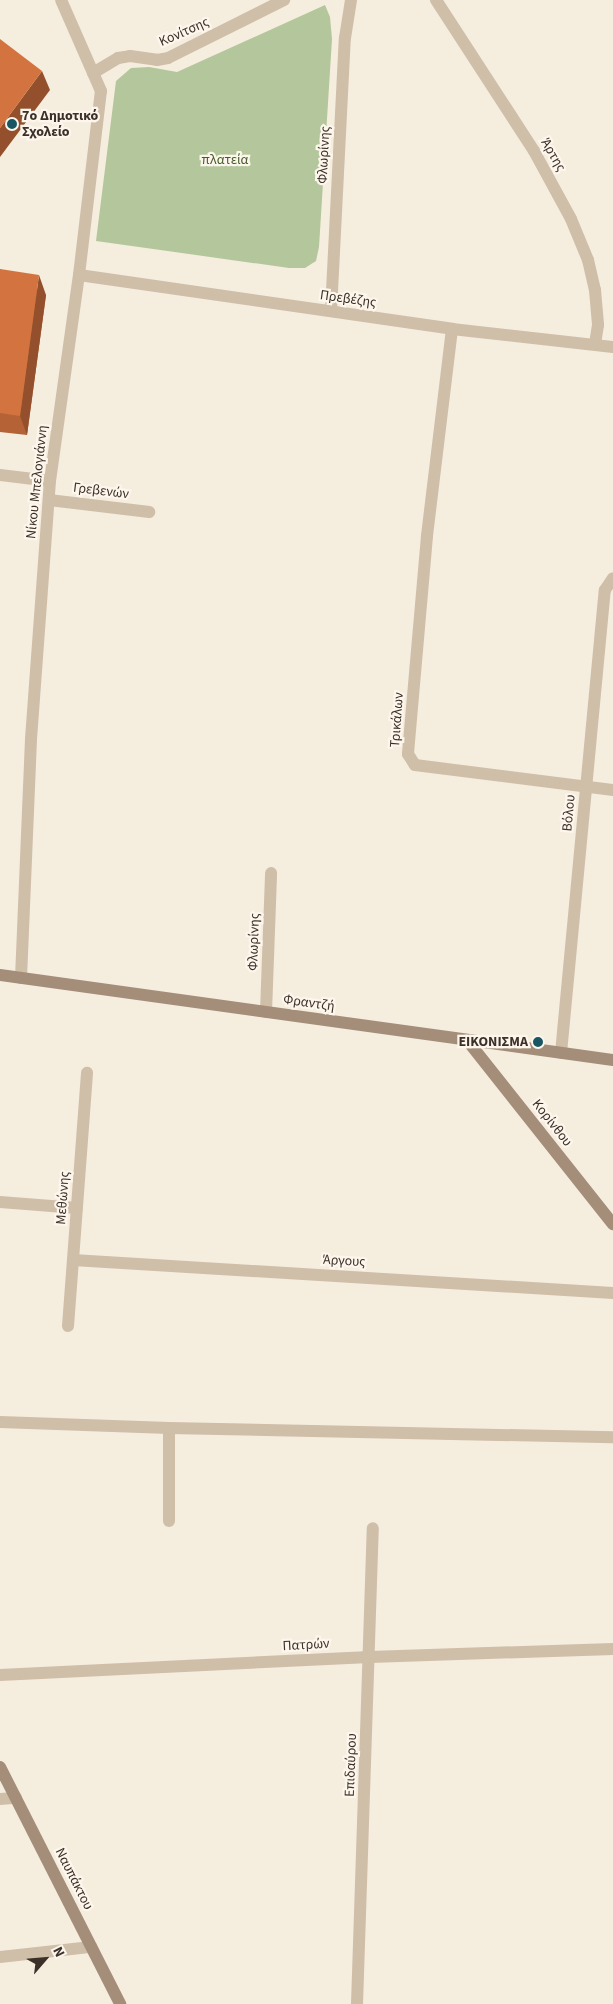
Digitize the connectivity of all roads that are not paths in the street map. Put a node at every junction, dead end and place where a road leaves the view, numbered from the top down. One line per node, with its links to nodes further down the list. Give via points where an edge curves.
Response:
1 (61, 0): 5 (street, Νίκου Μπελογιάννη)
2 (284, 0): 5 (street, Κονίτσης, via 168,58 118,58)
3 (351, 0): 7 (street, Φλωρίνης, via 344,38)
4 (436, 0): 9 (street, Άρτης, via 534,151 571,219 588,260 595,290 598,310)
5 (93, 73): 6 (street, Νίκου Μπελογιάννη, via 101,91)
6 (79, 275): 7 (street, Πρεβέζης); 12 (street, Νίκου Μπελογιάννη)
7 (331, 311): 8 (street, Πρεβέζης)
8 (452, 329): 9 (street, Πρεβέζης); 16 (street, Τρικάλων, via 427,536 408,754 415,765)
9 (596, 344): 10 (street, Πρεβέζης)
10 (613, 347)
11 (0, 475): 12 (street)
12 (50, 481): 13 (street, Νίκου Μπελογιάννη)
13 (49, 500): 14 (street, Γρεβενών); 20 (street, Νίκου Μπελογιάννη, via 31,738)
14 (149, 512)
15 (613, 578): 16 (street, Βόλου, via 605,590)
16 (586, 787): 17 (street, Τρικάλων); 23 (street, Βόλου)
17 (613, 790)
18 (272, 873): 21 (street, Φλωρίνης)
19 (0, 975): 20 (main road, Φραντζή)
20 (21, 978): 21 (main road, Φραντζή)
21 (266, 1012): 22 (main road, Φραντζή)
22 (468, 1040): 23 (main road, Φραντζή); 28 (main road, Κορίνθου)
23 (561, 1053): 24 (main road, Φραντζή)
24 (613, 1060)
25 (87, 1072): 27 (street, Μεθώνης)
26 (0, 1202): 27 (street)
27 (77, 1208): 29 (street, Μεθώνης)
28 (613, 1224)
29 (73, 1260): 30 (street, Άργους); 31 (street, Μεθώνης)
30 (613, 1293)
31 (68, 1326)
32 (0, 1422): 33 (street)
33 (169, 1428): 34 (street); 35 (street)
34 (613, 1437)
35 (169, 1521)
36 (373, 1528): 38 (street, Επιδαύρου)
37 (613, 1649): 38 (street, Πατρών)
38 (370, 1657): 39 (street, Πατρών); 46 (street, Επιδαύρου)
39 (0, 1675)
40 (0, 1767): 41 (main road, Ναυπάκτου)
41 (16, 1798): 42 (street); 43 (main road, Ναυπάκτου)
42 (0, 1799)
43 (91, 1947): 44 (street); 45 (main road, Ναυπάκτου)
44 (0, 1956)
45 (120, 2004)
46 (357, 2004)

